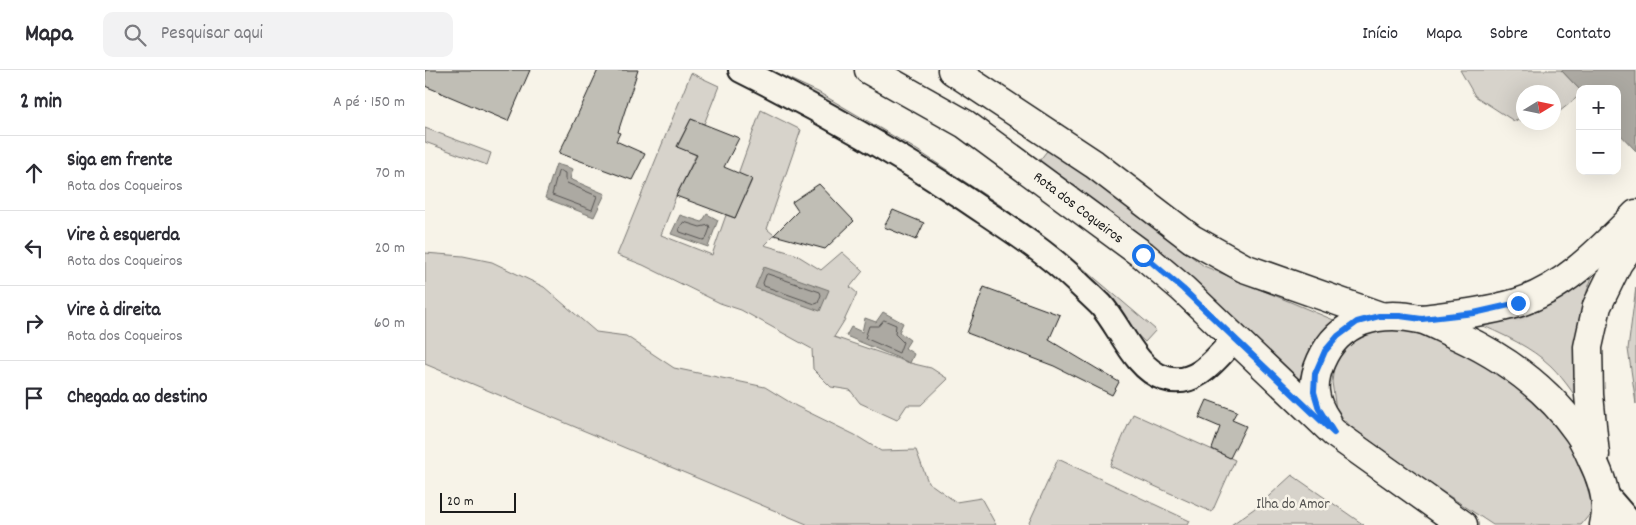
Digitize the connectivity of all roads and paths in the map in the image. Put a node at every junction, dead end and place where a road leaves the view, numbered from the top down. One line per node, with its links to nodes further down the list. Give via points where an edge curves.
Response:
1 (741, 70): 7 (street, via 810,104 902,158 1008,227 1067,273 1101,306 1145,367 1164,378 1180,380 1197,376)
2 (869, 70): 7 (main road, Rota dos Coqueiros, via 965,124 1143,255)
3 (952, 70): 5 (main road, Rota dos Coqueiros, via 1094,164 1193,239 1244,268)
4 (1632, 231): 6 (main road, Rota dos Coqueiros, via 1555,286 1525,299 1474,313); 9 (main road, Rota dos Coqueiros, via 1597,306 1588,347 1589,396)
5 (1379, 316): 6 (main road, Rota dos Coqueiros); 8 (main road, Rota dos Coqueiros, via 1357,322 1338,336 1325,351 1315,374 1314,392 1319,409)
6 (1422, 319): 9 (main road, Rota dos Coqueiros, via 1483,348 1532,382 1579,433)
7 (1235, 338): 8 (main road, Rota dos Coqueiros)
8 (1334, 433): 11 (main road, Rota dos Coqueiros)
9 (1597, 468): 10 (main road, Rota dos Coqueiros)
10 (1605, 494): 12 (main road, Rota dos Coqueiros); 13 (street)
11 (1463, 525)
12 (1604, 525)
13 (1632, 525)

